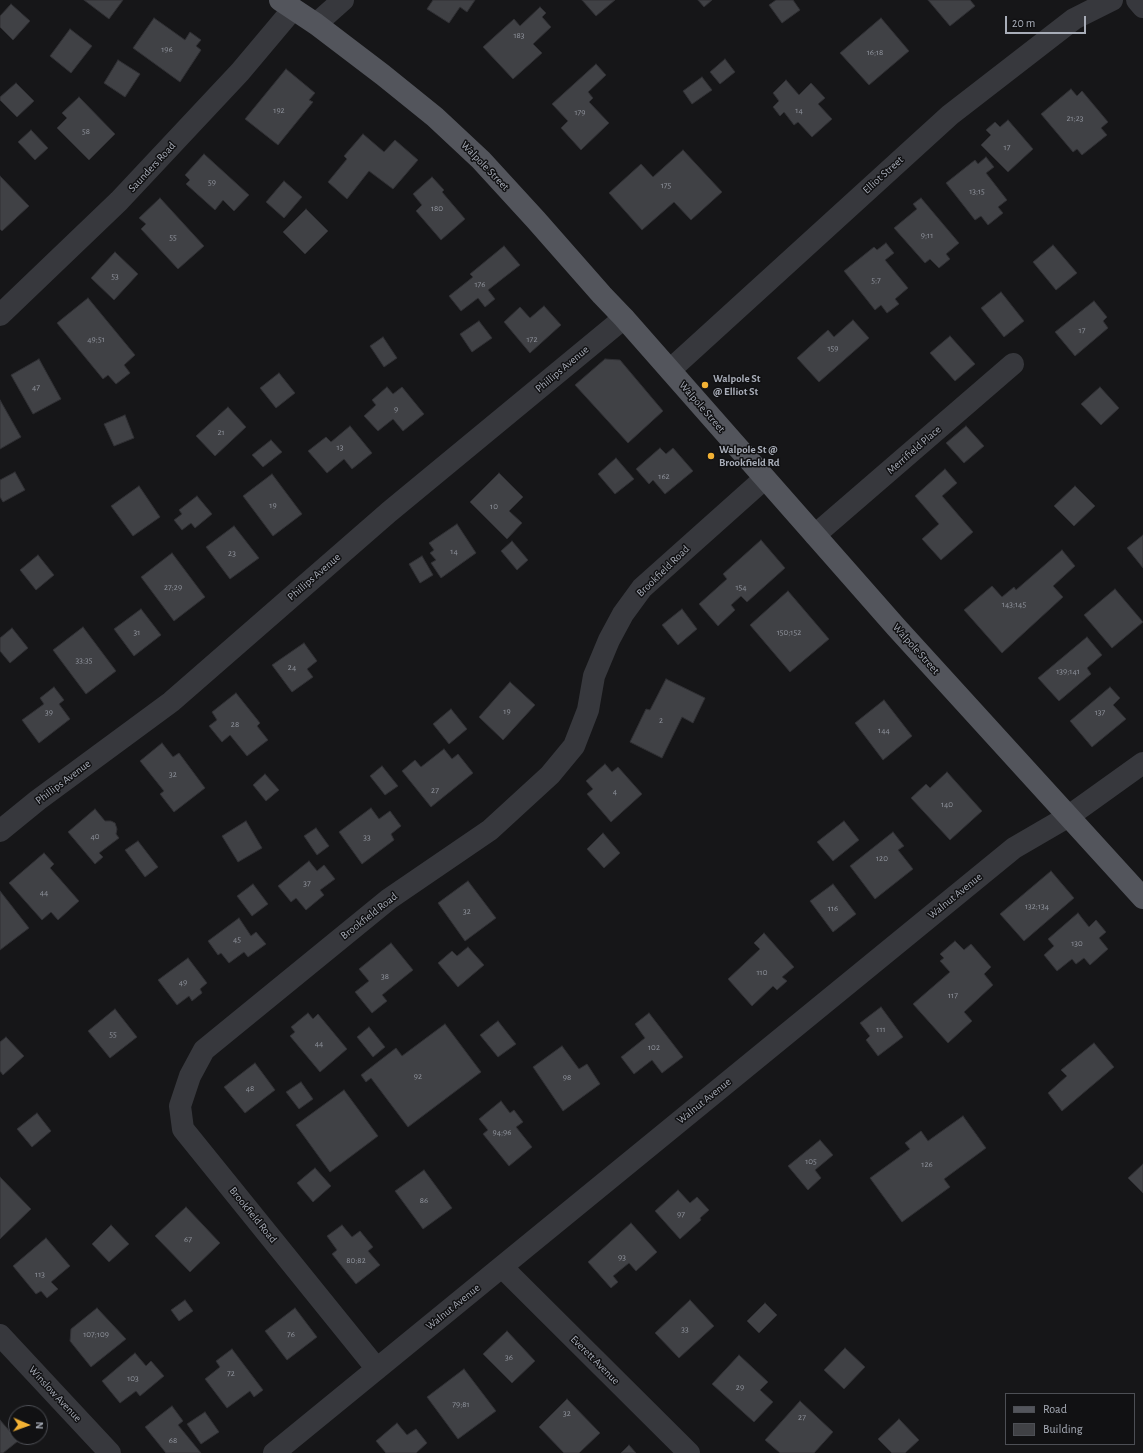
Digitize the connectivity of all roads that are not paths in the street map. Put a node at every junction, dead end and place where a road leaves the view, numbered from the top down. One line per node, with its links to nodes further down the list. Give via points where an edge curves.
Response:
1 (344, 0): 6 (street)
2 (1112, 0): 10 (street, Elliot Street, via 1074,19 950,115)
3 (1137, 0): 5 (street)
4 (287, 4): 6 (main road, Walpole Street); 7 (street, Saunders Road, via 240,72 119,201)
5 (1143, 7)
6 (316, 24): 8 (main road, Walpole Street, via 435,117 481,160)
7 (0, 315)
8 (624, 318): 10 (main road, Walpole Street); 15 (street, Phillips Avenue, via 389,512 171,702)
9 (1013, 364): 12 (street, Merrifield Place)
10 (670, 370): 11 (main road, Walpole Street)
11 (764, 479): 12 (main road, Walpole Street); 19 (street, Brookfield Road, via 642,588 609,640 594,676 588,710 574,746 550,775 490,830 389,899 204,1050 190,1076 180,1106 183,1129)
12 (814, 535): 14 (main road, Walpole Street)
13 (1143, 763): 14 (street, Walnut Avenue)
14 (1069, 816): 16 (main road, Walpole Street); 17 (street, Walnut Avenue, via 1014,848)
15 (0, 831)
16 (1143, 898)
17 (502, 1267): 19 (street, Walnut Avenue); 22 (street, Everett Avenue)
18 (0, 1336): 20 (street, Winslow Avenue)
19 (377, 1369): 21 (street, Walnut Avenue)
20 (110, 1453)
21 (274, 1453)
22 (689, 1453)

